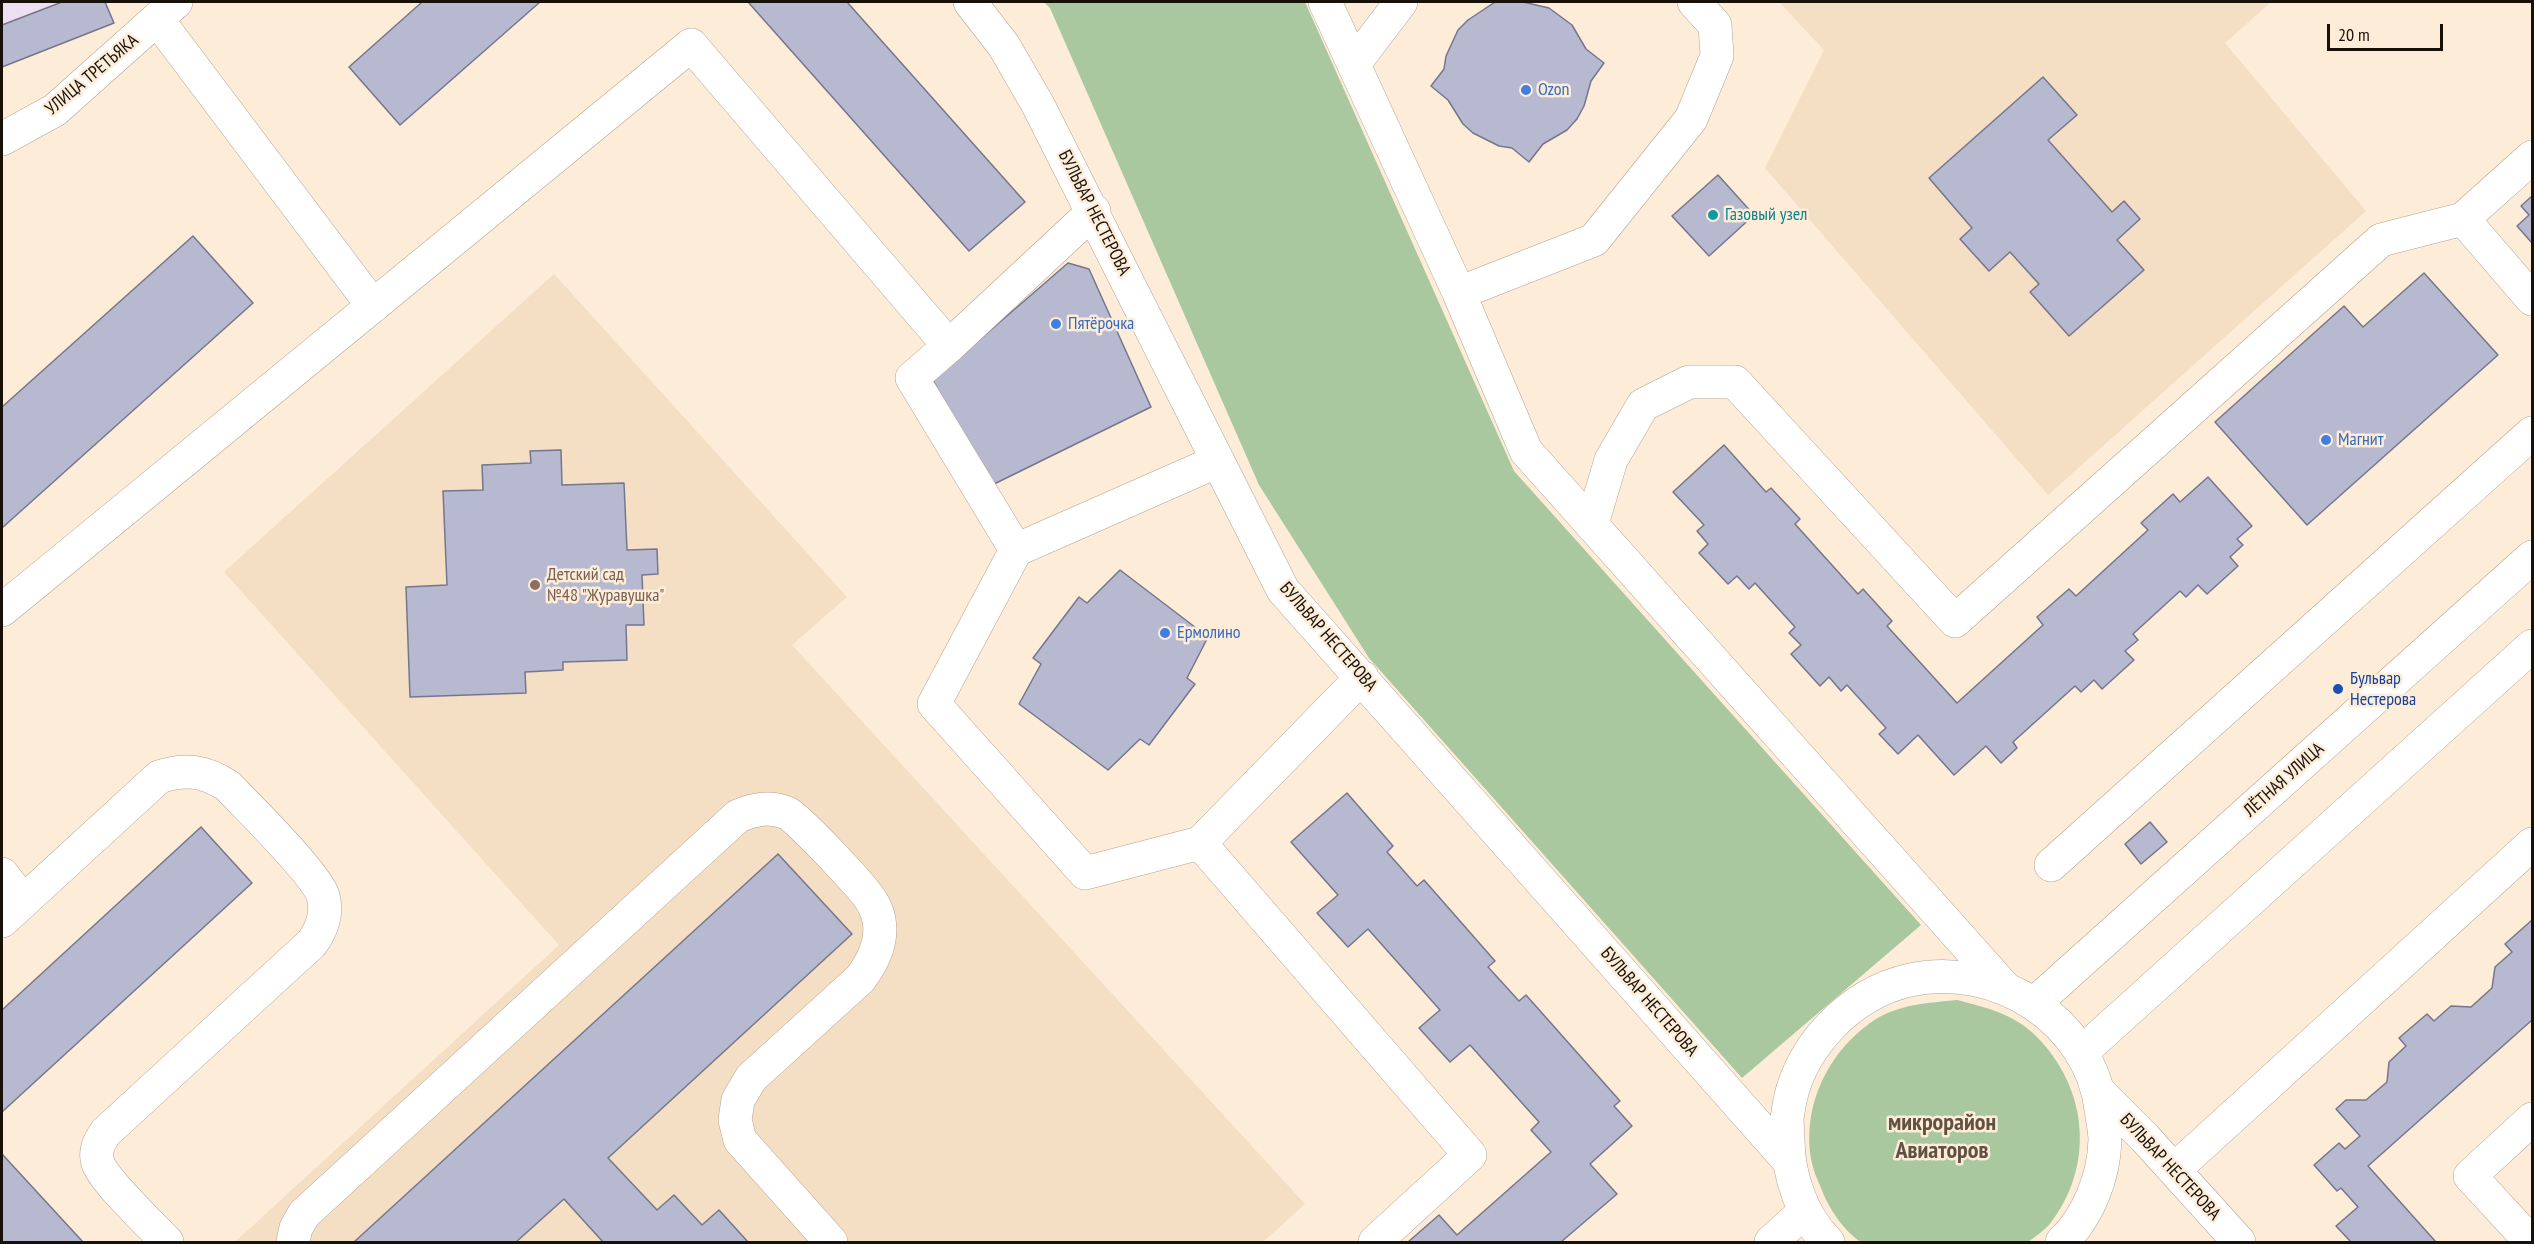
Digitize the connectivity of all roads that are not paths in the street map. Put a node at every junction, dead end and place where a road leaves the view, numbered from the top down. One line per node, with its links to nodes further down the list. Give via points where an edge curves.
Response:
1 (970, 2): 9 (street, БУЛЬВАР НЕСТЕРОВА, via 1010,56)
2 (1324, 2): 6 (street)
3 (1401, 2): 6 (street)
4 (1694, 2): 11 (street, via 1715,25 1717,56 1691,119 1594,240)
5 (166, 10): 7 (street, УЛИЦА ТРЕТЬЯКА, via 55,110); 13 (street)
6 (1354, 64): 11 (street)
7 (2, 139)
8 (2532, 157): 10 (street)
9 (1094, 211): 14 (street); 16 (street, БУЛЬВАР НЕСТЕРОВА)
10 (2463, 219): 12 (street); 17 (street, via 2381,240 1955,621 1735,382 1689,382 1643,405 1611,460)
11 (1459, 293): 17 (street, via 1526,451)
12 (2532, 299)
13 (373, 306): 14 (street, via 691,45); 20 (street)
14 (949, 346): 18 (street, via 912,378)
15 (2532, 433): 25 (street)
16 (1218, 461): 18 (street); 22 (street, БУЛЬВАР НЕСТЕРОВА, via 1283,590)
17 (1592, 524): 28 (street)
18 (1016, 550): 23 (street, via 934,704 1085,873)
19 (2532, 557): 29 (street, ЛЁТНАЯ УЛИЦА)
20 (2, 610)
21 (2532, 646): 30 (street)
22 (1362, 677): 23 (street); 33 (street, БУЛЬВАР НЕСТЕРОВА)
23 (1200, 843): 39 (street, via 1470,1155)
24 (2532, 844): 34 (street)
25 (2051, 865)
26 (2, 874): 27 (street)
27 (12, 911): 36 (street, via 159,777 176,771 213,776 228,786 323,894 322,930 312,944 99,1142 98,1164 107,1178)
28 (2004, 987): 29 (street); 33 (street, via 1957,977 1910,980 1865,998 1828,1027 1802,1066 1788,1112)
29 (2035, 1004): 30 (street, via 2061,1025)
30 (2082, 1052): 31 (street)
31 (2099, 1092): 34 (street, БУЛЬВАР НЕСТЕРОВА); 42 (street, via 2105,1140 2097,1188 2074,1231)
32 (2532, 1119): 44 (street, via 2470,1176)
33 (1788, 1160): 35 (street)
34 (2174, 1170): 43 (street, БУЛЬВАР НЕСТЕРОВА)
35 (1804, 1211): 40 (street); 41 (street)
36 (167, 1242)
37 (293, 1242): 38 (street, via 304,1214 738,816 764,808 798,819 872,901 879,920 879,937 870,967 751,1078 738,1100 735,1120 740,1140)
38 (831, 1242)
39 (1375, 1242)
40 (1771, 1242)
41 (1828, 1242)
42 (2062, 1242)
43 (2239, 1242)
44 (2531, 1242)

